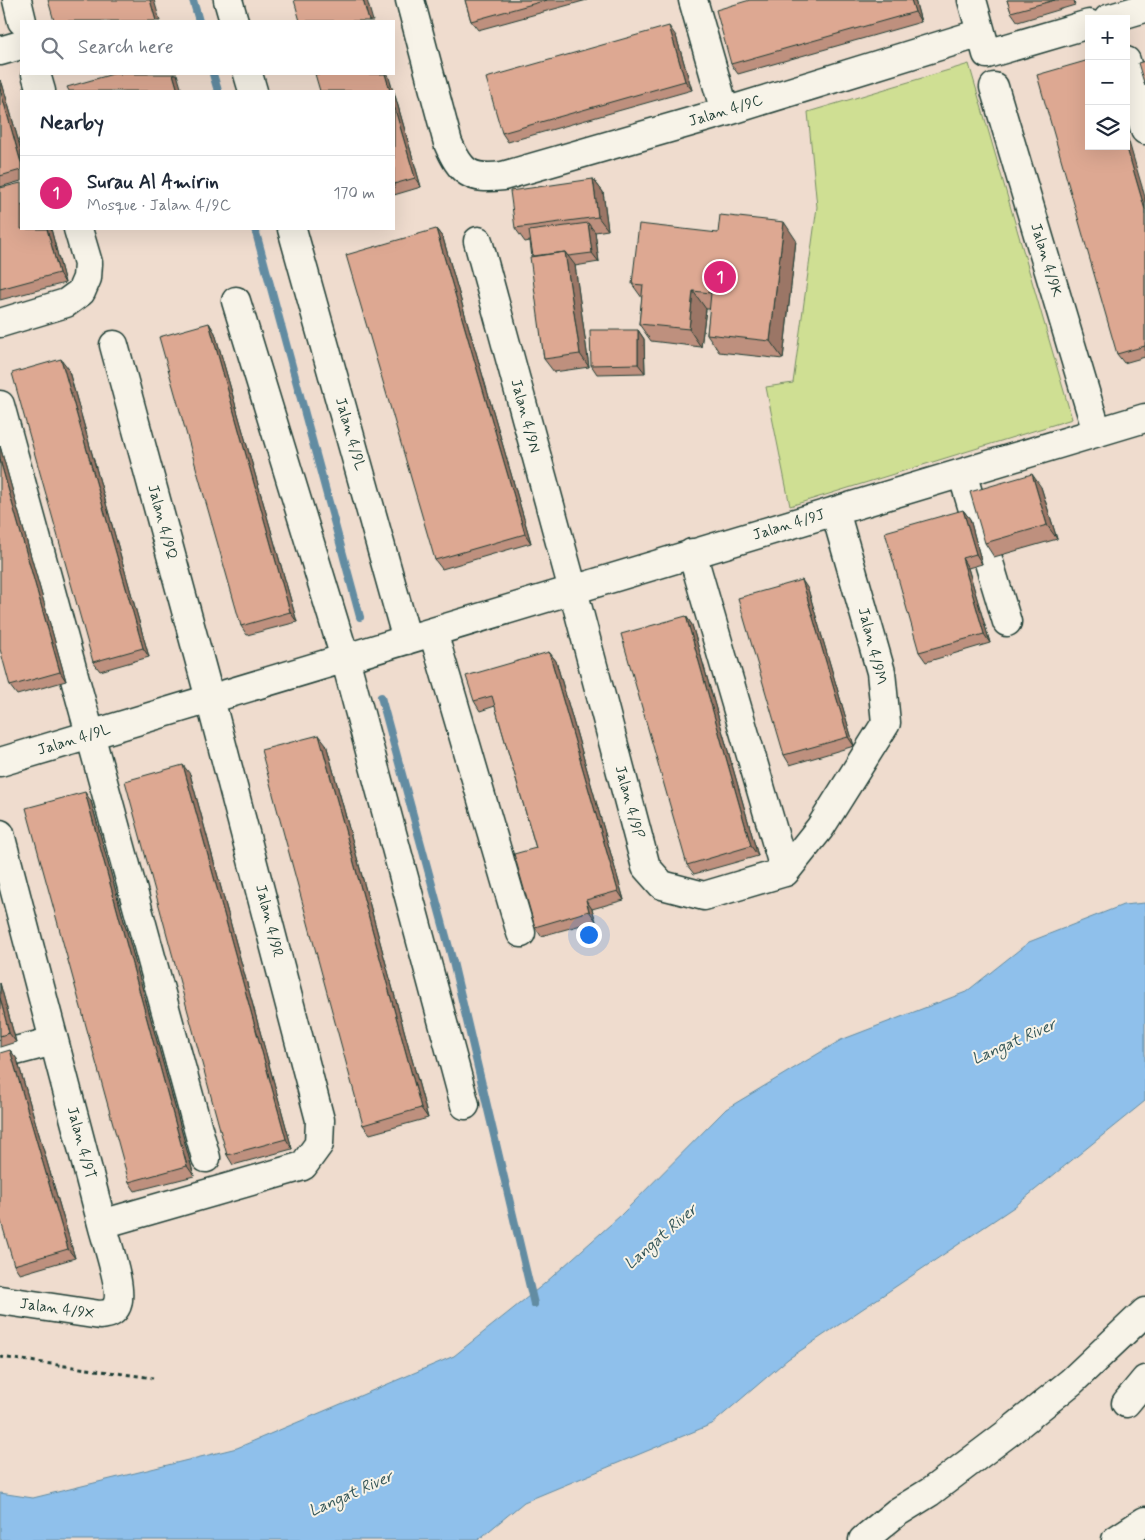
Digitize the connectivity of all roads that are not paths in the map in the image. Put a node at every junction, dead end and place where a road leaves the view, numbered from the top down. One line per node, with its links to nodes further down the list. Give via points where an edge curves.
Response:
1 (17, 0): 10 (street)
2 (228, 0): 11 (street)
3 (410, 0): 22 (street, Jalan 4/9C, via 448,143 456,161 470,174 485,178 503,176)
4 (693, 0): 22 (street)
5 (972, 0): 13 (street)
6 (1098, 0): 8 (street)
7 (1145, 8): 9 (street)
8 (1103, 15)
9 (1121, 15)
10 (22, 20)
11 (234, 20)
12 (1085, 25): 13 (street, Jalan 4/9C)
13 (984, 44): 22 (street, Jalan 4/9C)
14 (20, 45): 15 (street)
15 (0, 51)
16 (36, 75): 20 (street)
17 (248, 75): 21 (street)
18 (1130, 76): 23 (street)
19 (994, 87): 32 (street, Jalan 4/9K)
20 (41, 90)
21 (253, 90)
22 (725, 112)
23 (1145, 130)
24 (78, 230): 28 (street, via 88,263 87,278 81,292 66,303)
25 (292, 230): 39 (street, Jalan 4/9L)
26 (478, 241): 36 (street, Jalan 4/9N)
27 (236, 301): 40 (street)
28 (0, 323)
29 (114, 345): 41 (street, Jalan 4/9Q)
30 (0, 405): 42 (street)
31 (1145, 418): 32 (street, Jalan 4/9J)
32 (1097, 432): 33 (street, Jalan 4/9J)
33 (962, 473): 34 (street, Jalan 4/9J); 37 (street)
34 (835, 511): 35 (street, Jalan 4/9J); 45 (street, Jalan 4/9M, via 880,672 886,723 820,828)
35 (692, 553): 36 (street, Jalan 4/9J); 45 (street)
36 (573, 590): 38 (street, Jalan 4/9J); 45 (street, Jalan 4/9P, via 646,867 662,885 704,896)
37 (1007, 622)
38 (433, 632): 39 (street, Jalan 4/9L); 46 (street)
39 (408, 640): 40 (street, Jalan 4/9L)
40 (345, 658): 41 (street, Jalan 4/9L); 49 (street)
41 (210, 699): 42 (street, Jalan 4/9L); 51 (street, Jalan 4/9R, via 320,1120 319,1144 303,1166)
42 (91, 734): 43 (street, Jalan 4/9L); 50 (street)
43 (0, 762)
44 (0, 834): 47 (street, Jalan 4/9T)
45 (785, 872)
46 (521, 933)
47 (54, 1041): 48 (street); 51 (street, Jalan 4/9T)
48 (0, 1055)
49 (465, 1105)
50 (206, 1158)
51 (102, 1224): 52 (street, Jalan 4/9X, via 118,1283 119,1297 110,1314)
52 (0, 1300)
53 (1145, 1312): 57 (street, via 1071,1382 1008,1433)
54 (1145, 1380): 55 (street)
55 (1126, 1403)
56 (1145, 1521): 58 (street)
57 (863, 1540)
58 (1116, 1540)

